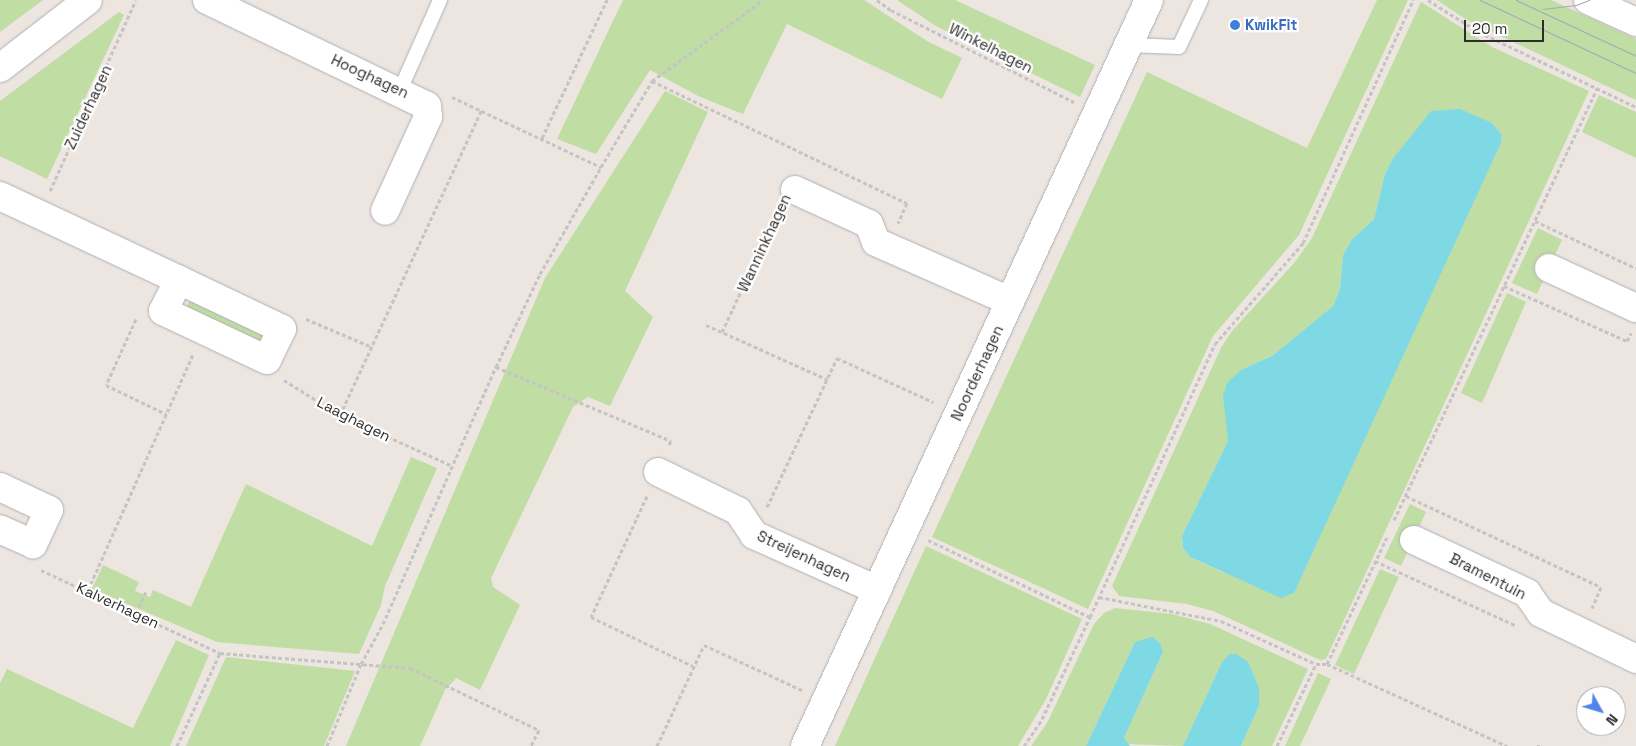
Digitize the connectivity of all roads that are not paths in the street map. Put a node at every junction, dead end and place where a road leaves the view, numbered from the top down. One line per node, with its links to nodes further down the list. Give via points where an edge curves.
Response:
1 (88, 0): 9 (street)
2 (207, 0): 10 (street, Hooghagen)
3 (440, 0): 10 (lane)
4 (1150, 0): 8 (street, Noorderhagen)
5 (1200, 0): 8 (lane, via 1179,47)
6 (1588, 0): 7 (street)
7 (1636, 22)
8 (1128, 45): 16 (street, Noorderhagen)
9 (0, 68)
10 (412, 96): 13 (street, Hooghagen, via 428,110 428,117)
11 (0, 196): 15 (street)
12 (788, 198): 16 (street, Wanninkhagen, via 869,224 876,242)
13 (385, 211)
14 (1549, 268): 17 (street)
15 (179, 280): 15 (street, via 282,329 267,360 163,311)
16 (1010, 301): 22 (street, Noorderhagen)
17 (1634, 318)
18 (658, 472): 22 (street, Streijenhagen, via 738,511 754,535)
19 (0, 487): 20 (street, via 50,510 32,544)
20 (0, 529)
21 (1414, 540): 23 (street, Bramentuin, via 1527,593 1542,613)
22 (877, 590): 24 (street, Noorderhagen)
23 (1636, 659)
24 (805, 746)

